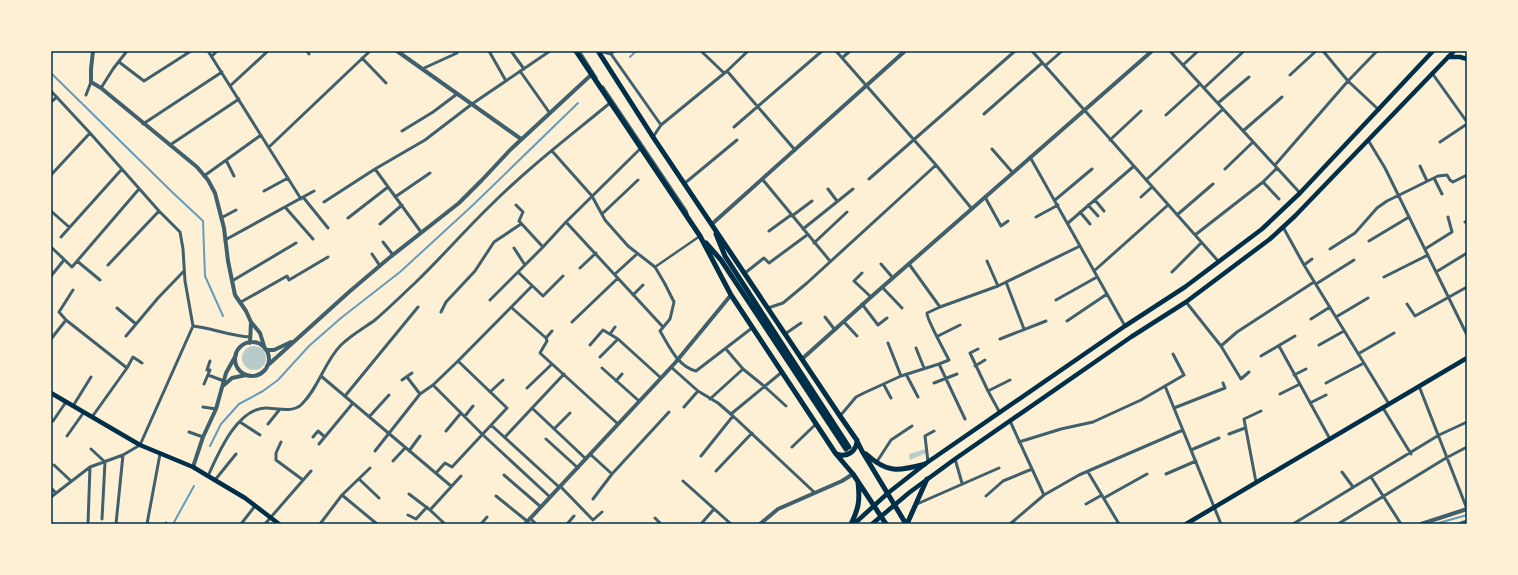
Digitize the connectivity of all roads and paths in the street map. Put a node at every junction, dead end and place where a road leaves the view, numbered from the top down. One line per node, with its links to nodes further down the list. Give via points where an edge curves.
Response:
1 (93, 51): 58 (street)
2 (127, 51): 43 (street)
3 (191, 51): 43 (street, via 144,81)
4 (208, 51): 38 (street)
5 (218, 51): 38 (street)
6 (268, 51): 61 (street)
7 (307, 51): 36 (street)
8 (370, 51): 40 (street)
9 (397, 51): 47 (street)
10 (489, 51): 56 (street)
11 (511, 51): 48 (street)
12 (550, 51): 48 (street)
13 (576, 51): 53 (main road)
14 (580, 51): 174 (lane, via 687,211)
15 (598, 51): 37 (street); 91 (main road)
16 (614, 51): 37 (street)
17 (701, 51): 51 (street)
18 (748, 51): 51 (street)
19 (822, 51): 75 (street)
20 (836, 51): 41 (street)
21 (850, 51): 41 (street)
22 (906, 51): 62 (street)
23 (1015, 51): 96 (street)
24 (1032, 51): 44 (street)
25 (1062, 51): 46 (street)
26 (1152, 51): 76 (street)
27 (1170, 51): 45 (street)
28 (1198, 51): 45 (street)
29 (1244, 51): 64 (street)
30 (1316, 51): 54 (street)
31 (1323, 51): 57 (street)
32 (1376, 51): 57 (street)
33 (1434, 51): 78 (main road)
34 (1454, 51): 39 (main road)
35 (457, 53): 47 (street)
36 (310, 54)
37 (611, 54): 85 (street)
38 (212, 56): 50 (street)
39 (1448, 57): 42 (main road); 52 (main road)
40 (362, 58): 59 (street); 100 (street)
41 (842, 58): 62 (street)
42 (1467, 59)
43 (119, 62): 63 (street)
44 (1042, 63): 46 (street); 81 (street)
45 (1183, 65): 60 (street)
46 (1045, 66): 76 (street)
47 (422, 69): 66 (street)
48 (524, 69): 49 (street)
49 (520, 71): 56 (street); 80 (street)
50 (222, 72): 61 (street); 84 (street)
51 (726, 72): 75 (street); 85 (street)
52 (1432, 73): 83 (street); 95 (main road)
53 (591, 75): 72 (main road); 80 (street)
54 (1290, 75)
55 (1249, 77): 73 (street)
56 (506, 81): 74 (street)
57 (1348, 81): 78 (street); 110 (street)
58 (91, 82): 63 (street); 67 (street)
59 (386, 83)
60 (1200, 84): 64 (street); 82 (street)
61 (230, 86): 70 (street)
62 (867, 86): 96 (street); 103 (street)
63 (101, 88): 84 (street)
64 (1204, 88): 73 (street)
65 (51, 91): 69 (street)
66 (457, 94): 74 (street); 87 (street)
67 (86, 95)
68 (1282, 96): 88 (street)
69 (56, 97): 71 (street); 89 (street)
70 (239, 99): 90 (street); 99 (street)
71 (51, 102)
72 (610, 103): 101 (main road); 104 (street)
73 (1218, 103): 77 (street)
74 (472, 104): 92 (street); 112 (street, via 425,140)
75 (758, 108): 86 (street); 103 (street)
76 (1084, 110): 94 (street); 105 (street)
77 (1223, 110): 88 (street); 126 (street)
78 (1379, 110): 138 (main road)
79 (1141, 111): 94 (street)
80 (549, 112): 92 (street)
81 (984, 114)
82 (1166, 115)
83 (1467, 123): 98 (street)
84 (143, 124): 99 (street)
85 (661, 125): 91 (street)
86 (734, 127)
87 (402, 131)
88 (1243, 131): 97 (street)
89 (90, 133): 111 (street); 117 (street)
90 (261, 135): 100 (street); 106 (street)
91 (654, 137): 129 (main road)
92 (521, 139): 187 (street, via 459,203)
93 (738, 140): 129 (street)
94 (1110, 140): 108 (street)
95 (1368, 140): 142 (street); 183 (main road)
96 (914, 141): 107 (street); 123 (street)
97 (1253, 142): 110 (street); 114 (street)
98 (1440, 142)
99 (170, 145): 119 (street)
100 (269, 147): 121 (street)
101 (641, 148): 141 (street); 174 (main road)
102 (992, 149): 116 (street)
103 (795, 150): 125 (street)
104 (552, 151): 141 (street); 350 (street, via 491,204 410,287 341,345)
105 (1030, 157): 116 (street); 146 (street)
106 (226, 160): 119 (street); 120 (street)
107 (936, 165): 158 (street); 217 (street)
108 (1134, 166): 126 (street); 147 (street)
109 (1420, 166): 127 (street)
110 (1276, 167): 128 (street); 138 (street)
111 (122, 169): 133 (street); 182 (street)
112 (375, 169): 131 (street); 151 (street)
113 (1092, 169): 146 (street)
114 (1225, 169)
115 (430, 173): 140 (street)
116 (1013, 173): 143 (street)
117 (51, 175)
118 (1467, 175): 122 (street, via 1453,182 1446,175)
119 (204, 176): 171 (street, via 215,193)
120 (234, 176)
121 (288, 178): 136 (street); 145 (street)
122 (1434, 178): 127 (street); 139 (street)
123 (869, 179)
124 (638, 180): 165 (street)
125 (763, 180): 166 (street); 180 (street)
126 (1146, 180): 132 (street)
127 (1428, 181): 142 (street)
128 (1263, 182): 148 (street); 189 (street)
129 (685, 183): 180 (main road)
130 (1213, 184): 167 (street)
131 (388, 187): 140 (street); 172 (street)
132 (1152, 187): 144 (street); 156 (street)
133 (139, 189): 161 (street); 215 (street)
134 (828, 189): 150 (street)
135 (853, 189): 150 (street)
136 (264, 191)
137 (314, 191): 145 (street)
138 (1300, 193): 218 (main road, via 1262,229)
139 (1442, 194)
140 (395, 196): 152 (street)
141 (592, 196): 165 (street); 176 (street)
142 (1399, 196): 170 (street); 203 (street, via 1377,208 1355,233)
143 (985, 197): 158 (street); 175 (street, via 1001,226)
144 (1141, 197)
145 (302, 198): 157 (street); 184 (street)
146 (1055, 200): 154 (street)
147 (1095, 200): 155 (street); 162 (street)
148 (1279, 200)
149 (812, 201): 166 (street)
150 (837, 201): 185 (street)
151 (324, 202)
152 (402, 205): 178 (street); 187 (street)
153 (516, 205): 179 (street, via 523,212 519,221)
154 (1058, 205): 169 (street); 177 (street)
155 (1088, 205): 164 (street); 168 (street)
156 (1168, 205): 167 (street); 229 (street)
157 (285, 207): 192 (street); 193 (street)
158 (972, 209): 220 (street)
159 (51, 210): 182 (street)
160 (236, 210): 171 (street)
161 (159, 211): 221 (street); 227 (street, via 180,232)
162 (1104, 211)
163 (847, 212): 196 (street)
164 (1080, 212): 177 (street); 181 (street)
165 (602, 214): 208 (street, via 628,246)
166 (791, 215): 185 (street); 186 (street)
167 (1177, 215): 189 (street)
168 (1098, 216)
169 (1036, 217)
170 (1409, 217): 194 (street); 204 (street)
171 (221, 218): 193 (street)
172 (348, 218)
173 (1448, 218): 204 (street, via 1452,232)
174 (689, 220): 190 (main road)
175 (1008, 221)
176 (566, 222): 201 (street); 205 (street)
177 (1068, 223): 199 (street)
178 (380, 224)
179 (521, 224): 201 (street); 270 (street, via 494,242 475,271 446,302)
180 (712, 224): 190 (main road, via 725,256 848,448 721,260); 232 (main road)
181 (1090, 224)
182 (69, 227): 191 (street)
183 (1283, 227): 223 (street); 260 (main road)
184 (328, 228)
185 (803, 229): 188 (street)
186 (769, 231)
187 (421, 232): 209 (street)
188 (807, 235): 196 (street); 232 (street, via 769,263 764,258)
189 (1195, 235): 198 (street)
190 (700, 236): 225 (street); 253 (main road)
191 (60, 237)
192 (313, 238)
193 (225, 240): 242 (street)
194 (1369, 241)
195 (383, 242): 209 (street)
196 (814, 242): 217 (street)
197 (296, 243): 242 (street)
198 (1201, 243): 218 (street); 230 (street)
199 (1080, 246): 229 (street); 243 (street)
200 (51, 247): 213 (street)
201 (544, 247): 222 (street)
202 (514, 248): 222 (street)
203 (1330, 249)
204 (1425, 249): 210 (street)
205 (596, 253): 226 (street); 234 (street)
206 (1467, 253): 231 (street)
207 (372, 254): 224 (street)
208 (638, 254): 225 (street); 234 (street)
209 (393, 255): 224 (street)
210 (1428, 255): 231 (street); 238 (street)
211 (328, 257): 259 (street, via 289,280 287,276)
212 (1312, 259): 223 (street)
213 (64, 260): 215 (street, via 72,267); 235 (street)
214 (1354, 260): 244 (street)
215 (77, 261): 241 (street)
216 (987, 261): 247 (street)
217 (830, 262): 267 (street, via 783,303)
218 (1219, 262): 286 (main road, via 1186,287)
219 (881, 264): 240 (street)
220 (909, 264): 240 (street); 264 (street)
221 (108, 265)
222 (525, 265): 228 (street)
223 (1304, 265): 244 (street)
224 (380, 266): 306 (street)
225 (655, 267): 287 (street, via 674,302 670,319)
226 (580, 268)
227 (184, 271): 282 (street); 284 (street)
228 (518, 272): 246 (street); 257 (street)
229 (1094, 272): 237 (street)
230 (1172, 272)
231 (1436, 272): 256 (street)
232 (745, 273): 267 (main road)
233 (862, 273): 254 (street, via 854,281)
234 (615, 274): 239 (street)
235 (51, 276)
236 (563, 276): 246 (street, via 543,296)
237 (1097, 277): 251 (street); 258 (street)
238 (1384, 277)
239 (618, 278): 252 (street); 279 (street)
240 (893, 278): 248 (street)
241 (100, 280)
242 (232, 281): 259 (street, via 235,295)
243 (1006, 282): 247 (street); 289 (street)
244 (1315, 283): 269 (street); 311 (street, via 1238,332)
245 (643, 285): 252 (street)
246 (532, 286): 266 (street)
247 (998, 286): 264 (street)
248 (882, 287): 254 (street); 268 (street)
249 (1467, 287): 256 (street)
250 (73, 290): 275 (street, via 59,312)
251 (1107, 294): 277 (street); 286 (street)
252 (633, 295): 287 (street)
253 (731, 295): 288 (main road); 323 (street)
254 (871, 297): 261 (street)
255 (1368, 298): 272 (street)
256 (1449, 298): 262 (street, via 1414,316); 296 (street)
257 (490, 300)
258 (1056, 300)
259 (241, 302): 278 (street)
260 (1186, 302): 311 (street); 413 (main road)
261 (862, 304): 273 (street, via 878,324); 280 (street)
262 (1407, 304)
263 (418, 307): 381 (street)
264 (940, 307): 299 (street, via 926,317)
265 (117, 308): 282 (street)
266 (512, 308): 302 (street); 326 (street)
267 (768, 308): 295 (main road)
268 (902, 308)
269 (1330, 308): 272 (street); 274 (street)
270 (441, 312)
271 (825, 317): 290 (street)
272 (1336, 317): 292 (street)
273 (887, 318)
274 (1311, 319)
275 (66, 320): 303 (street); 335 (street)
276 (1046, 321): 289 (street)
277 (1067, 321)
278 (251, 322): 301 (street); 314 (street, via 260,333)
279 (572, 322)
280 (844, 322): 290 (street); 298 (street)
281 (801, 323): 295 (street)
282 (136, 324): 297 (street)
283 (960, 325): 299 (street)
284 (193, 326): 301 (street); 446 (street)
285 (615, 326): 294 (street)
286 (1125, 326): 405 (main road)
287 (663, 327): 323 (street, via 660,331)
288 (752, 328): 315 (street); 340 (main road)
289 (1024, 329): 305 (street)
290 (835, 330): 324 (street)
291 (552, 331): 302 (street)
292 (1344, 331): 310 (street); 318 (street)
293 (1394, 333): 318 (street)
294 (610, 334): 304 (street); 309 (street, via 603,330)
295 (785, 334): 324 (main road)
296 (1467, 335)
297 (126, 336)
298 (857, 336)
299 (938, 336): 331 (street, via 949,360)
300 (1295, 336): 312 (street)
301 (250, 337): 307 (street)
302 (546, 338): 330 (street, via 547,341 540,353)
303 (51, 339)
304 (618, 339): 321 (street); 354 (street)
305 (1000, 339)
306 (295, 340): 314 (street, via 274,350); 332 (street)
307 (250, 343): 314 (street, via 256,343); 319 (street, via 241,347)
308 (888, 343): 351 (street)
309 (590, 345)
310 (1318, 345)
311 (1221, 346): 341 (street, via 1241,379)
312 (1278, 346): 320 (street); 349 (street)
313 (916, 348): 337 (street)
314 (265, 349): 332 (street, via 269,358)
315 (726, 349): 323 (street, via 696,371 688,369); 338 (street)
316 (978, 349): 333 (street, via 970,353)
317 (1173, 354): 369 (street, via 1184,375)
318 (1358, 354): 329 (street)
319 (236, 355): 348 (street, via 236,365); 360 (street)
320 (1260, 356)
321 (600, 357)
322 (1467, 358): 370 (main road)
323 (678, 359): 334 (street)
324 (802, 359): 408 (main road)
325 (985, 360): 333 (street)
326 (458, 361): 365 (street); 376 (street)
327 (142, 362): 335 (street, via 133,357)
328 (210, 362): 347 (street)
329 (1364, 363): 363 (street); 389 (street)
330 (552, 364): 343 (street); 372 (street)
331 (939, 364): 337 (street); 358 (street)
332 (267, 366): 348 (street, via 260,374)
333 (975, 366): 374 (street)
334 (671, 367): 354 (street); 373 (street)
335 (127, 368): 409 (street)
336 (602, 368): 357 (street)
337 (924, 368): 345 (street)
338 (743, 369): 368 (street); 384 (street)
339 (1306, 369): 349 (street)
340 (782, 372): 368 (street); 418 (main road)
341 (1249, 372)
342 (412, 373): 353 (street)
343 (564, 374): 395 (street); 417 (street)
344 (622, 374): 357 (street)
345 (906, 374): 351 (street); 383 (street)
346 (957, 374): 358 (street)
347 (208, 375): 360 (street); 364 (street)
348 (247, 375): 371 (street, via 232,378)
349 (1294, 375): 367 (street)
350 (320, 376): 381 (street); 399 (street, via 306,400 299,406 295,409)
351 (901, 376): 366 (street)
352 (91, 377): 390 (street)
353 (407, 377): 355 (street); 377 (street)
354 (661, 378): 385 (street)
355 (402, 380)
356 (503, 380): 376 (street)
357 (616, 380): 385 (street)
358 (946, 380): 361 (street); 412 (street)
359 (1010, 380): 374 (street)
360 (224, 381): 371 (street)
361 (934, 383)
362 (1224, 383): 396 (street, via 1225,388)
363 (1326, 383)
364 (204, 384)
365 (433, 384): 377 (street); 403 (street)
366 (884, 384): 382 (street); 408 (street, via 856,397)
367 (1300, 384): 378 (street); 388 (street)
368 (764, 386): 392 (street); 406 (street)
369 (1165, 386): 396 (street); 444 (street, via 1093,422)
370 (1419, 386): 389 (main road); 434 (street)
371 (222, 387): 398 (street)
372 (527, 388)
373 (698, 391): 384 (street); 394 (street)
374 (988, 391): 405 (street)
375 (51, 392): 386 (main road)
376 (490, 392): 419 (street, via 507,408)
377 (420, 394): 428 (street)
378 (1280, 394)
379 (389, 395): 410 (street)
380 (1326, 395): 388 (street)
381 (345, 396): 387 (street)
382 (891, 398)
383 (918, 398)
384 (710, 399): 406 (street)
385 (639, 401): 417 (street)
386 (66, 402): 390 (main road); 411 (street, via 53,421)
387 (353, 403): 410 (street); 437 (street)
388 (1310, 404): 442 (street)
389 (1389, 404): 397 (main road)
390 (73, 406): 401 (main road)
391 (473, 406): 407 (street)
392 (786, 406)
393 (203, 407): 398 (street)
394 (684, 407)
395 (532, 408): 422 (street); 438 (street)
396 (1174, 408): 424 (street)
397 (1383, 408): 442 (main road); 459 (street)
398 (216, 409): 435 (street)
399 (280, 409): 414 (street, via 254,410); 416 (street)
400 (1261, 411): 421 (street, via 1244,419)
401 (84, 412): 409 (main road); 432 (street)
402 (670, 412): 482 (street)
403 (461, 413): 407 (street); 423 (street)
404 (570, 413): 422 (street)
405 (1000, 413): 469 (main road)
406 (732, 415): 427 (street); 461 (street)
407 (465, 416): 429 (street)
408 (840, 416): 441 (main road)
409 (92, 417): 446 (main road)
410 (369, 417): 428 (street)
411 (51, 419)
412 (965, 419)
413 (1010, 421): 444 (street); 464 (main road)
414 (240, 422): 431 (street); 487 (street, via 223,443)
415 (1467, 422): 434 (street)
416 (268, 424)
417 (618, 424): 457 (street)
418 (816, 424): 447 (street); 458 (main road)
419 (491, 425): 429 (street); 438 (street)
420 (912, 426): 468 (street, via 891,440)
421 (1245, 428): 430 (street); 497 (street)
422 (554, 429): 462 (street)
423 (446, 430)
424 (1183, 430): 451 (street); 479 (street)
425 (934, 431): 469 (street, via 925,436)
426 (189, 432): 435 (street)
427 (752, 433): 478 (street); 503 (street)
428 (389, 434): 449 (street); 452 (street)
429 (482, 434): 481 (street, via 452,467 445,463); 514 (street)
430 (1229, 434)
431 (260, 435)
432 (67, 436)
433 (420, 436): 453 (street)
434 (1439, 436): 459 (street); 463 (street)
435 (203, 437): 472 (street)
436 (313, 437): 437 (street, via 318,431)
437 (325, 437): 445 (street)
438 (505, 437): 500 (street)
439 (1219, 438): 451 (street)
440 (546, 439): 474 (street)
441 (856, 439): 454 (main road); 458 (main road, via 855,448 849,454)
442 (1330, 439): 497 (main road)
443 (281, 442): 493 (street, via 276,460)
444 (1019, 442): 476 (street)
445 (319, 444)
446 (140, 445): 455 (main road); 460 (street)
447 (792, 447)
448 (1467, 447): 463 (street)
449 (405, 448): 453 (street); 465 (street)
450 (91, 449): 467 (street)
451 (1191, 450): 466 (street)
452 (375, 451)
453 (409, 451): 481 (street)
454 (862, 451): 468 (main road); 505 (main road)
455 (160, 454): 472 (main road); 540 (street)
456 (236, 454): 492 (street)
457 (590, 454): 462 (street); 482 (street)
458 (836, 454): 483 (main road)
459 (1411, 454): 489 (street)
460 (123, 455): 467 (street); 539 (street)
461 (701, 456)
462 (586, 458): 474 (street)
463 (1446, 458): 512 (street); 526 (street)
464 (955, 459): 491 (main road); 498 (street)
465 (393, 461)
466 (1196, 461): 485 (street); 523 (street)
467 (105, 462): 471 (street); 532 (street)
468 (876, 463): 469 (main road, via 885,468 905,469)
469 (927, 463): 505 (main road)
470 (54, 465): 494 (street)
471 (90, 467): 494 (street); 538 (street)
472 (193, 467): 487 (main road)
473 (370, 468): 490 (street)
474 (578, 468): 500 (street)
475 (999, 468): 498 (street)
476 (1032, 469): 508 (street); 510 (street, via 1004,481)
477 (311, 471): 493 (street)
478 (716, 471)
479 (1088, 472): 508 (street); 511 (street)
480 (1342, 472): 501 (street)
481 (436, 474): 499 (street)
482 (612, 474): 516 (street)
483 (853, 474): 496 (main road); 503 (street)
484 (1147, 474): 511 (street)
485 (1166, 474)
486 (504, 475): 522 (street)
487 (208, 476): 492 (main road)
488 (461, 476): 499 (street)
489 (1371, 477): 501 (street); 512 (street)
490 (359, 479): 507 (street); 515 (street)
491 (927, 479): 517 (main road); 520 (main road)
492 (215, 480): 521 (main road)
493 (303, 480): 533 (street)
494 (71, 481): 504 (street)
495 (683, 481): 525 (street)
496 (858, 482): 519 (main road); 554 (main road, via 860,499)
497 (1256, 482): 523 (main road)
498 (962, 483): 517 (street)
499 (451, 486): 524 (street)
500 (560, 487): 514 (street); 527 (street, via 594,520)
501 (1353, 487): 562 (street)
502 (51, 488): 504 (street)
503 (814, 492): 553 (street, via 778,509)
504 (56, 493): 513 (street)
505 (888, 493): 519 (main road); 520 (main road)
506 (410, 494): 524 (street)
507 (342, 495): 537 (street); 544 (street)
508 (1044, 495): 558 (street)
509 (496, 496): 535 (street)
510 (986, 496)
511 (1103, 496): 518 (street); 559 (street)
512 (1383, 496): 563 (street); 564 (street)
513 (51, 497)
514 (550, 497): 522 (street)
515 (379, 498)
516 (593, 499)
517 (917, 504): 557 (main road)
518 (1086, 504)
519 (874, 505): 530 (main road); 554 (main road)
520 (894, 505): 530 (main road); 557 (main road)
521 (255, 506): 533 (main road); 541 (street)
522 (541, 507): 535 (street)
523 (1214, 507): 560 (main road); 561 (street)
524 (428, 508): 528 (street, via 416,519); 546 (street)
525 (714, 509): 551 (street); 552 (street)
526 (1467, 509): 565 (street)
527 (602, 512)
528 (408, 515)
529 (574, 516): 549 (street)
530 (881, 516): 555 (main road); 556 (main road)
531 (487, 517): 547 (street)
532 (102, 518)
533 (271, 518): 542 (street); 543 (main road)
534 (654, 518): 550 (street)
535 (527, 521): 548 (street)
536 (1467, 521): 566 (street)
537 (373, 523): 545 (street)
538 (88, 524)
539 (116, 524)
540 (146, 524)
541 (241, 524)
542 (265, 524)
543 (279, 524)
544 (320, 524)
545 (377, 524)
546 (444, 524)
547 (481, 524)
548 (536, 524)
549 (567, 524)
550 (661, 524)
551 (701, 524)
552 (731, 524)
553 (760, 524)
554 (853, 524)
555 (872, 524)
556 (886, 524)
557 (907, 524)
558 (1010, 524)
559 (1120, 524)
560 (1186, 524)
561 (1221, 524)
562 (1293, 524)
563 (1338, 524)
564 (1401, 524)
565 (1421, 524)
566 (1458, 524)

